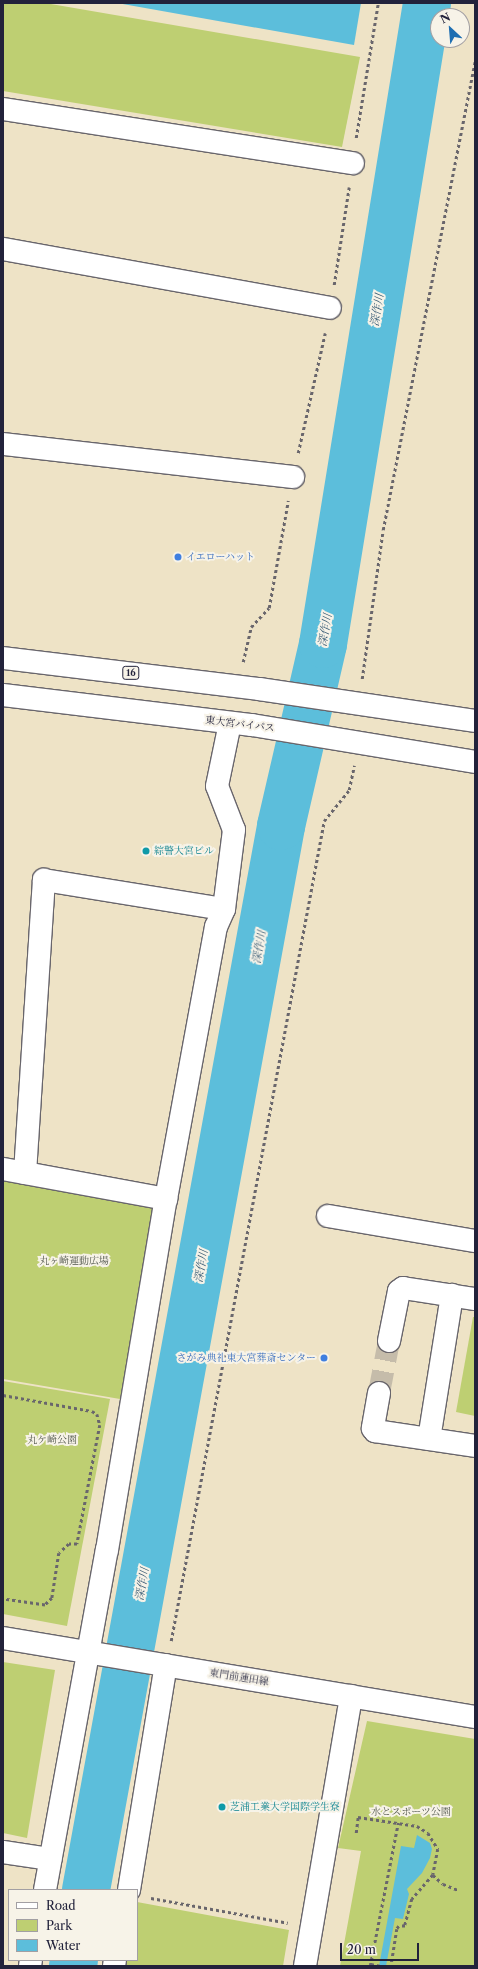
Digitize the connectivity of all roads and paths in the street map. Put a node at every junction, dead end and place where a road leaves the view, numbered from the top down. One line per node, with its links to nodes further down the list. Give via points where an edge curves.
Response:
1 (475, 60): 10 (path)
2 (3, 109): 3 (main road)
3 (353, 163)
4 (3, 249): 5 (main road)
5 (330, 308)
6 (3, 444): 7 (main road)
7 (293, 477)
8 (3, 658): 10 (main road, 16)
9 (3, 695): 12 (main road, 東大宮バイパス)
10 (351, 702): 11 (main road, 16)
11 (475, 721)
12 (230, 723): 13 (main road, 東大宮バイパス); 15 (main road, via 218,786 234,830)
13 (359, 742): 14 (main road, 東大宮バイパス); 31 (path, via 349,790 324,820)
14 (475, 762)
15 (224, 909): 17 (main road, via 44,880); 18 (main road, via 216,928)
16 (3, 1169): 17 (main road)
17 (25, 1173): 18 (main road)
18 (166, 1199): 30 (main road)
19 (328, 1216): 20 (main road)
20 (475, 1241)
21 (452, 1295): 22 (main road); 23 (main road, via 409,1287 399,1290); 26 (main road)
22 (475, 1299)
23 (389, 1341)
24 (379, 1393): 26 (main road, via 373,1428 375,1431)
25 (3, 1395): 28 (path, via 92,1410 97,1414 100,1425 77,1544 69,1544 59,1553 52,1598 45,1605)
26 (430, 1439): 27 (main road)
27 (475, 1446)
28 (3, 1599)
29 (3, 1638): 30 (main road, 東門前蓮田線)
30 (93, 1652): 31 (main road, 東門前蓮田線); 37 (main road)
31 (160, 1664): 32 (main road, 東門前蓮田線); 40 (main road)
32 (351, 1696): 33 (main road, 東門前蓮田線); 43 (main road)
33 (475, 1717)
34 (398, 1823): 35 (path, via 358,1817); 38 (path, via 416,1826 435,1840 438,1858); 44 (path)
35 (356, 1833)
36 (3, 1852): 37 (main road)
37 (50, 1859): 39 (main road)
38 (433, 1875): 41 (path, via 443,1884); 47 (path, via 412,1899 405,1926 399,1926 397,1929)
39 (44, 1889)
40 (138, 1889)
41 (458, 1890)
42 (138, 1894): 43 (path)
43 (312, 1927): 45 (main road)
44 (370, 1965): 46 (path)
45 (305, 1966)
46 (381, 1966)
47 (391, 1966)

